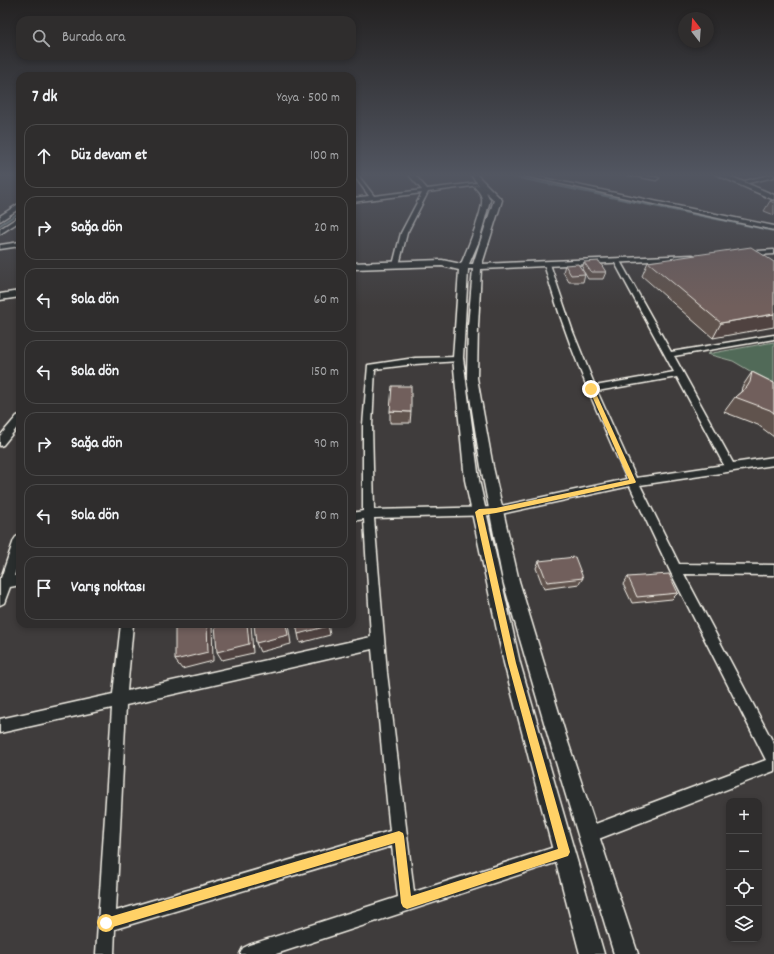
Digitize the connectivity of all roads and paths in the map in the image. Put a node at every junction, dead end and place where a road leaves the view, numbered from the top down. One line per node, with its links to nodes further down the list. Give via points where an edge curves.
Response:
1 (412, 219): 13 (street, via 404,233)
2 (493, 219): 16 (street, via 490,229)
3 (732, 219): 5 (street)
4 (16, 221): 6 (street)
5 (774, 228)
6 (0, 232)
7 (16, 245): 8 (street)
8 (0, 247)
9 (774, 252): 10 (street)
10 (735, 254)
11 (703, 256): 12 (street)
12 (617, 261): 14 (street); 23 (street)
13 (396, 264): 15 (street); 16 (street, via 442,263)
14 (547, 264): 16 (street); 26 (street, via 558,302)
15 (356, 266)
16 (466, 267): 17 (street, via 443,271); 24 (street, via 460,311); 32 (street, via 473,326 472,378)
17 (356, 274)
18 (16, 287): 19 (street)
19 (0, 289)
20 (16, 295): 21 (street)
21 (0, 297)
22 (774, 337): 23 (street)
23 (668, 355): 25 (street)
24 (459, 359): 33 (street, via 472,480); 34 (street, via 371,367 368,404)
25 (679, 374): 26 (street); 30 (street)
26 (591, 389): 31 (street)
27 (16, 423): 28 (street)
28 (0, 442)
29 (774, 461): 30 (street)
30 (730, 468): 31 (street)
31 (633, 482): 32 (street); 37 (street)
32 (496, 511): 33 (street); 48 (street, via 511,581)
33 (479, 512): 34 (street); 50 (street, via 512,663)
34 (368, 514): 35 (street); 43 (street)
35 (356, 516)
36 (16, 550): 40 (street)
37 (675, 568): 38 (street); 46 (street)
38 (774, 570)
39 (16, 581): 40 (street)
40 (3, 583): 41 (street)
41 (0, 599)
42 (127, 628): 44 (street)
43 (378, 642): 44 (street); 49 (street)
44 (119, 699): 45 (street); 52 (street)
45 (0, 726)
46 (774, 759)
47 (774, 764): 48 (street)
48 (588, 835): 56 (street)
49 (399, 836): 51 (street); 52 (street)
50 (564, 852): 51 (street); 55 (street)
51 (407, 903): 54 (street)
52 (106, 923): 53 (street)
53 (105, 954)
54 (249, 954)
55 (592, 954)
56 (626, 954)

